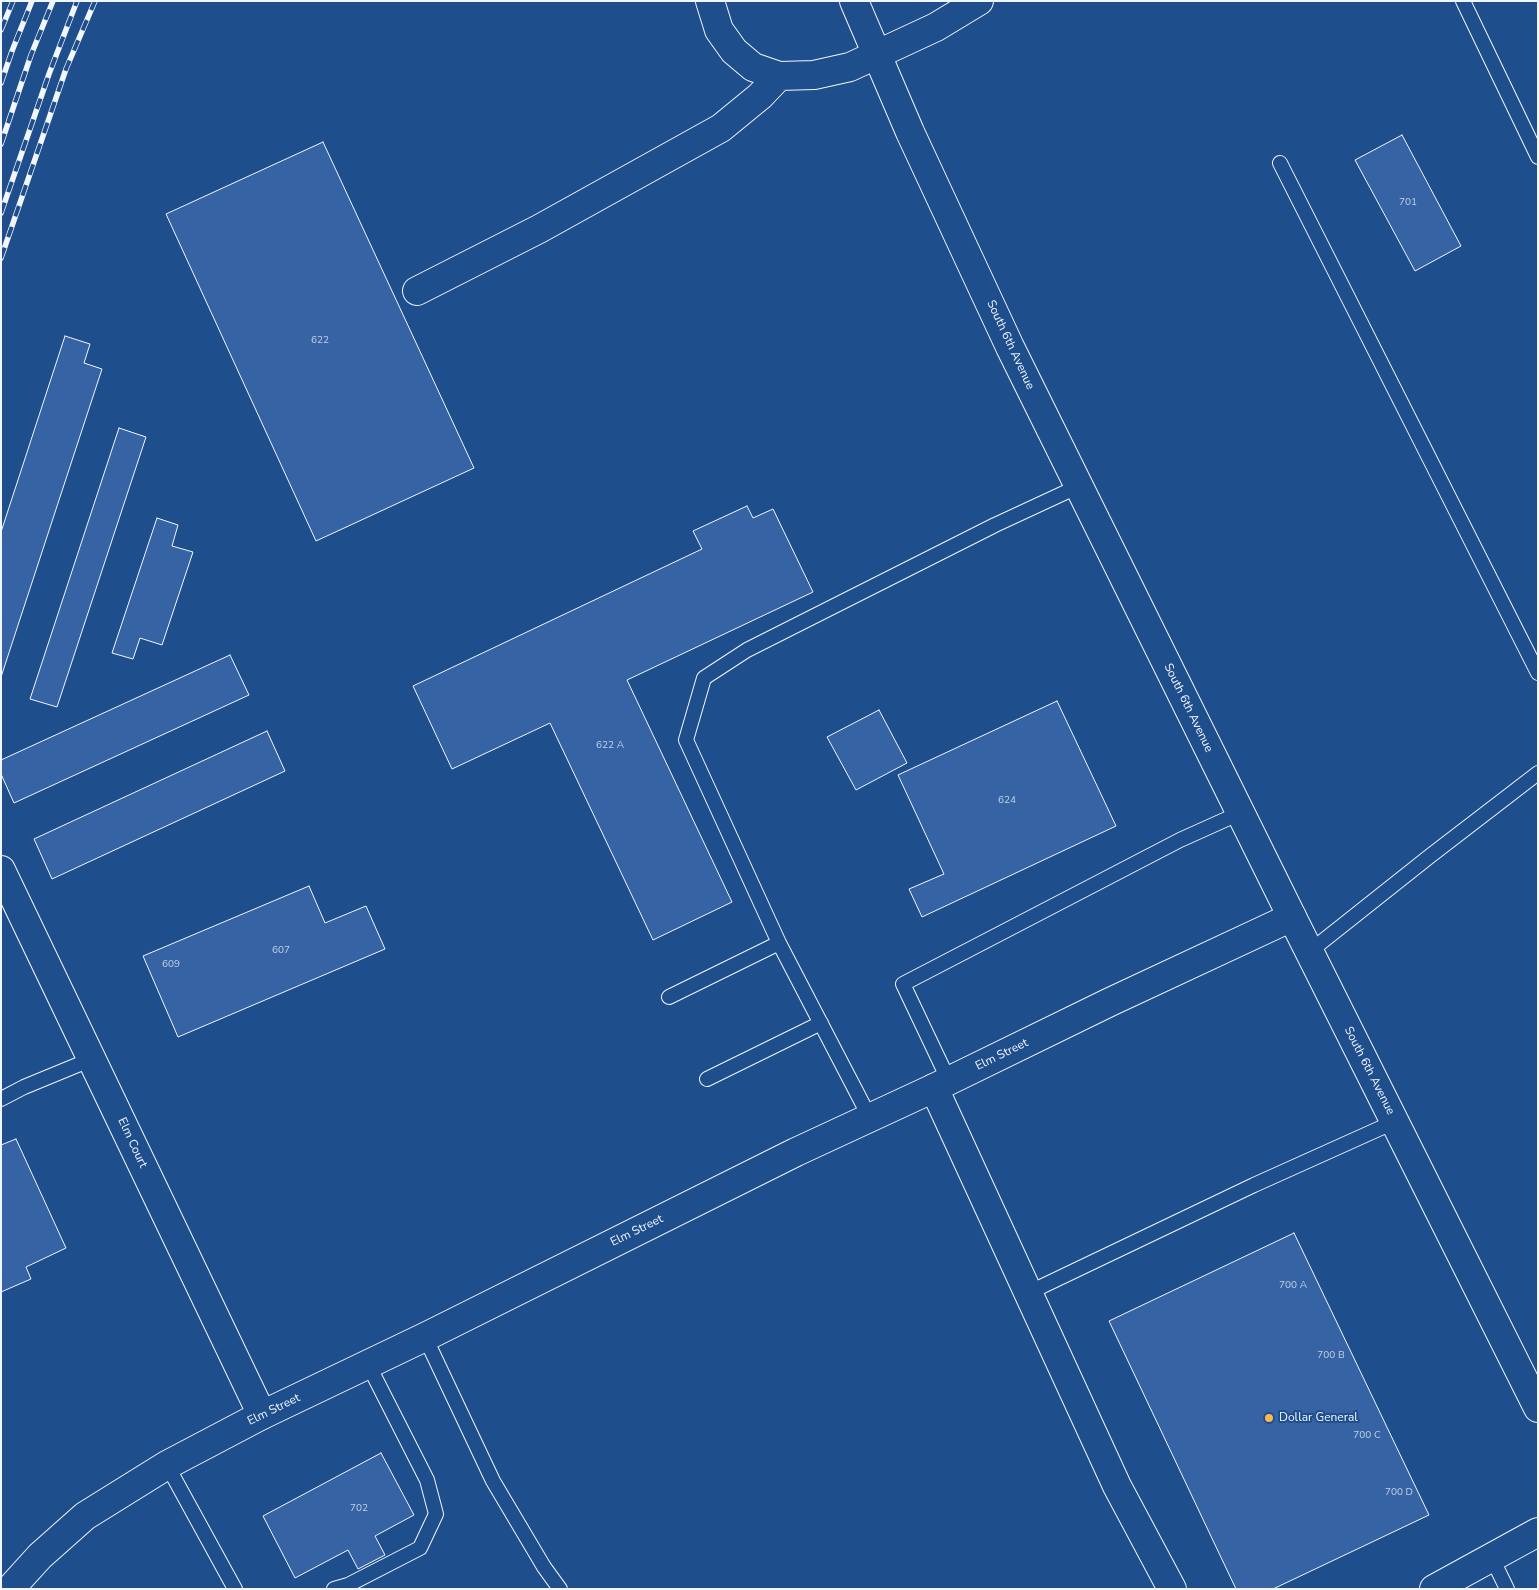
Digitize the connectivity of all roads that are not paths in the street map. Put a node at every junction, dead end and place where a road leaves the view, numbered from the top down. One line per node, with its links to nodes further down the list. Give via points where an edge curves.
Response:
1 (710, 1): 6 (street, via 719,30 734,51 753,67)
2 (854, 1): 5 (street, South 6th Avenue)
3 (979, 1): 5 (street, via 936,27)
4 (1463, 1): 7 (lane)
5 (877, 55): 6 (street, via 850,67 814,75); 10 (street, South 6th Avenue, via 1006,338)
6 (779, 76): 9 (street, via 720,128 539,229)
7 (1538, 157)
8 (1280, 163): 11 (lane)
9 (417, 291)
10 (1079, 486): 13 (street, South 6th Avenue); 16 (lane, via 747,650 704,678 686,740)
11 (1538, 673)
12 (1538, 772): 17 (lane)
13 (1240, 813): 15 (street, South 6th Avenue); 22 (lane, via 1180,840 903,984)
14 (1, 870): 20 (street, Elm Court)
15 (1292, 917): 17 (street, South 6th Avenue); 22 (street, Elm Street)
16 (779, 943): 18 (lane); 19 (lane)
17 (1310, 952): 25 (street, South 6th Avenue)
18 (669, 998)
19 (821, 1023): 21 (lane); 24 (lane)
20 (92, 1059): 23 (lane); 30 (street, Elm Court)
21 (707, 1079)
22 (942, 1084): 24 (street, Elm Street); 26 (street)
23 (1, 1099)
24 (870, 1118): 27 (street, Elm Street)
25 (1394, 1122): 26 (lane); 29 (street, South 6th Avenue)
26 (1028, 1293): 38 (street, via 1117,1486)
27 (425, 1337): 28 (street, Elm Street); 37 (lane, via 493,1480)
28 (368, 1364): 30 (street, Elm Street); 36 (lane, via 427,1480 436,1514 420,1548)
29 (1538, 1408)
30 (262, 1416): 31 (street, Elm Street)
31 (167, 1464): 34 (street, Elm Street, via 85,1516 40,1556); 35 (lane)
32 (1538, 1532): 33 (street)
33 (1492, 1558): 39 (street); 40 (lane)
34 (10, 1589)
35 (235, 1589)
36 (334, 1589)
37 (560, 1589)
38 (1172, 1589)
39 (1434, 1589)
40 (1507, 1589)

